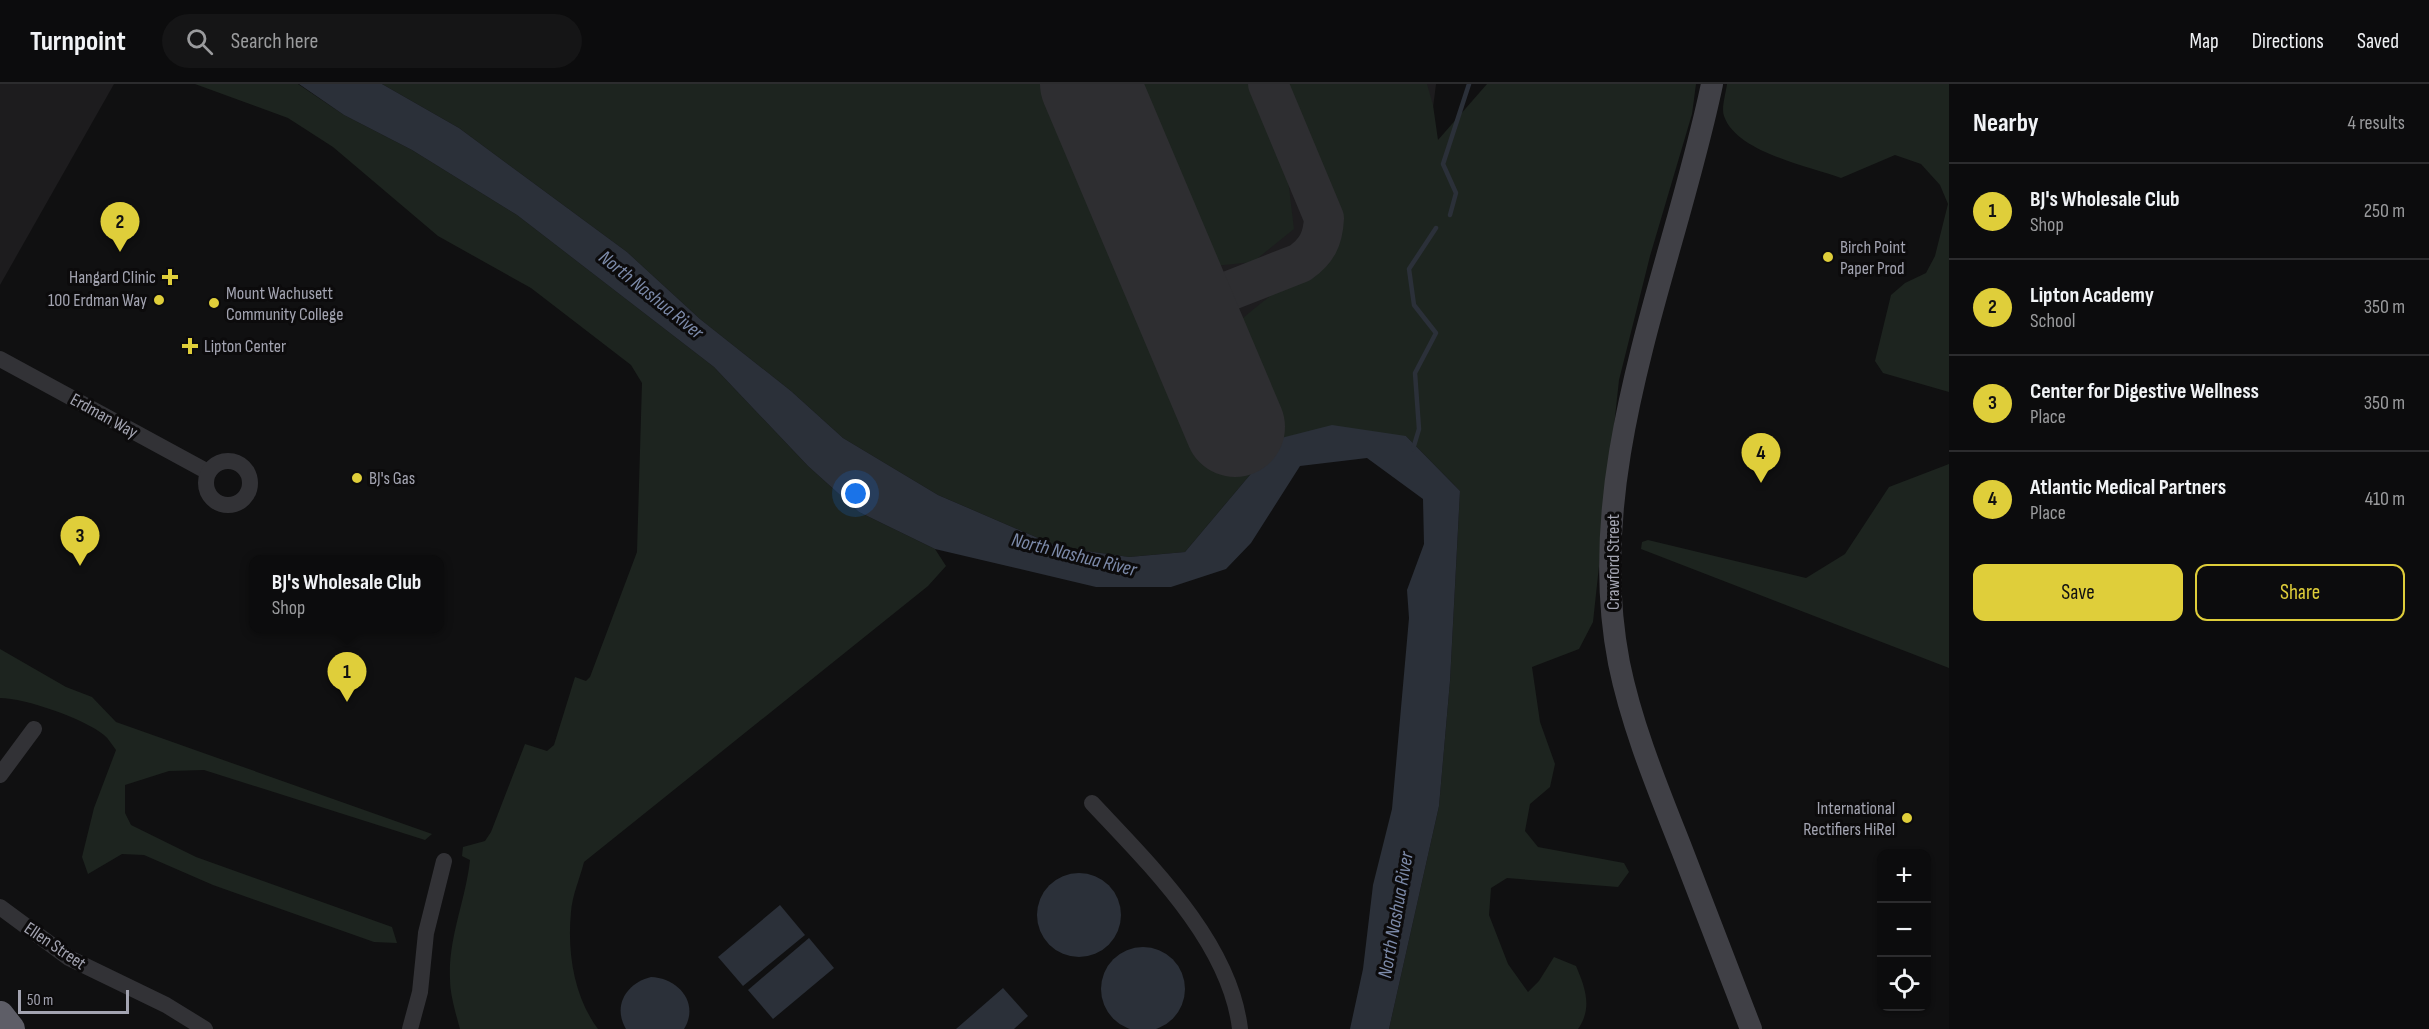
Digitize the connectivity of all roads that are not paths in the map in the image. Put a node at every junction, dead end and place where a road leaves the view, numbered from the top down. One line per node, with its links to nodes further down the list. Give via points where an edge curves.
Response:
1 (1712, 84): 14 (main road, Crawford Street, via 1630,398 1612,515 1613,619 1631,711)
2 (0, 359): 3 (street, Erdman Way)
3 (208, 472)
4 (34, 729): 5 (street)
5 (0, 775)
6 (1092, 803): 13 (street, via 1199,929 1230,988)
7 (444, 861): 12 (street, via 431,907 420,992)
8 (0, 907): 11 (street, Ellen Street, via 69,958)
9 (0, 1015): 10 (highway)
10 (11, 1029)
11 (205, 1029)
12 (410, 1029)
13 (1240, 1029)
14 (1751, 1029)

